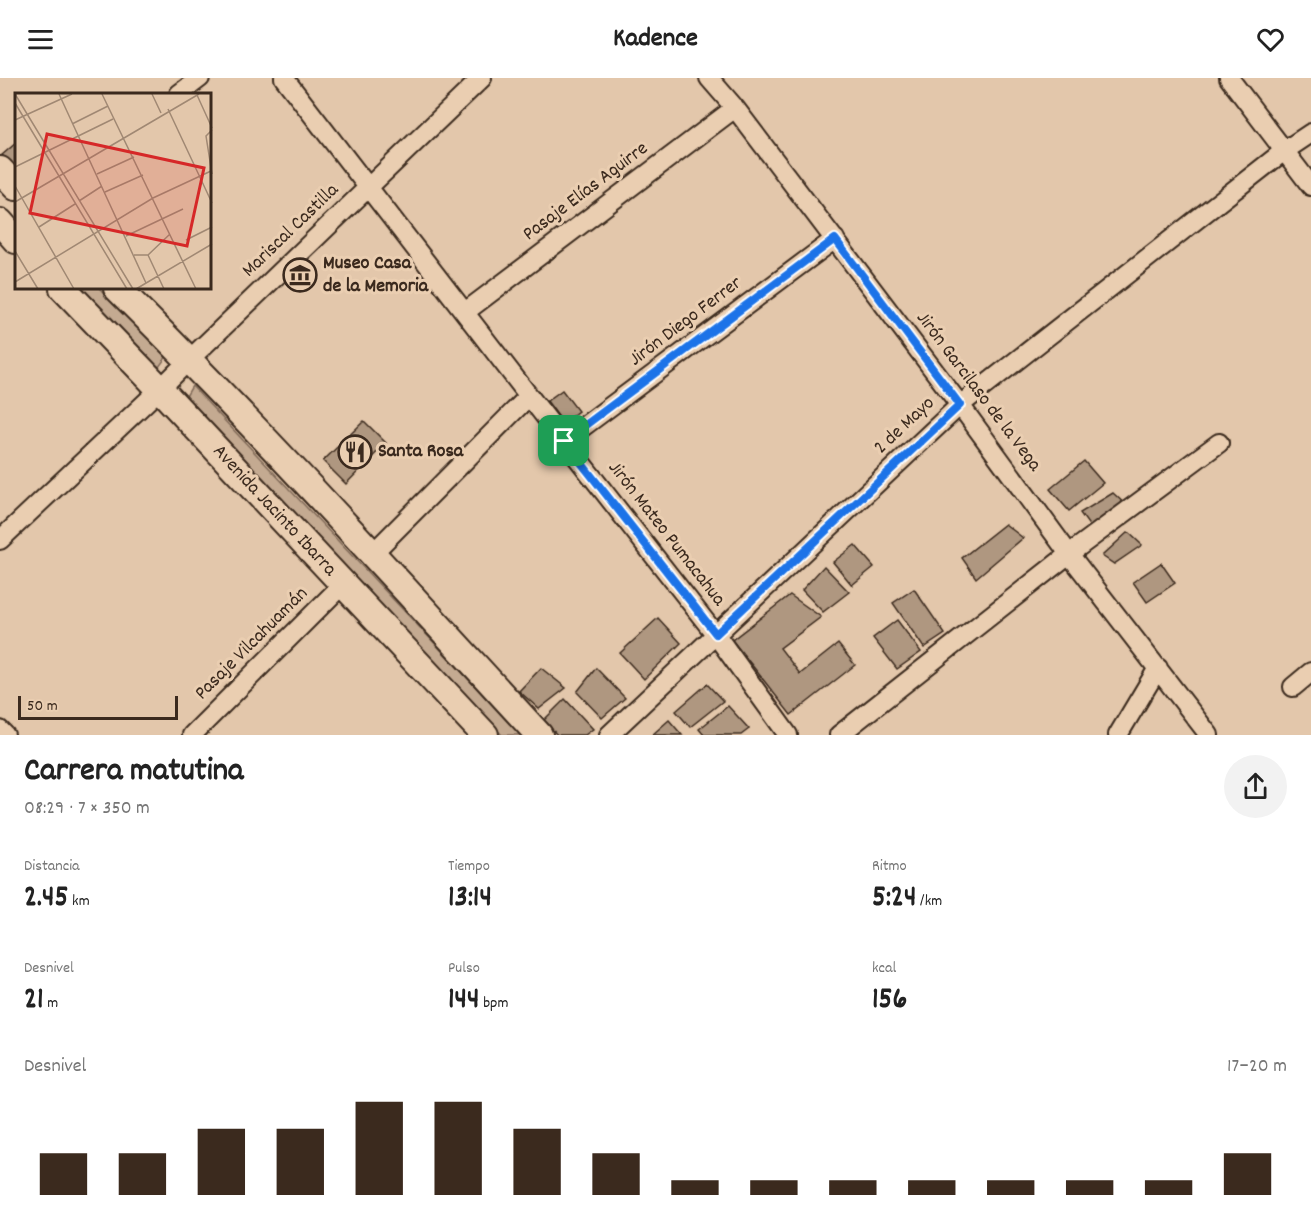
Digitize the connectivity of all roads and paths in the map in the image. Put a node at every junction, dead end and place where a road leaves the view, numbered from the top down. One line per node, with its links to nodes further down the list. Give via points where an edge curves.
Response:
1 (200, 78): 6 (street)
2 (285, 78): 13 (street, Jirón Mateo Pumacahua)
3 (482, 78): 13 (street, Mariscal Castilla)
4 (709, 78): 7 (street, Jirón Garcilaso de la Vega)
5 (1229, 78): 9 (street)
6 (181, 93)
7 (735, 108): 14 (street, Jirón Garcilaso de la Vega); 17 (street, Pasaje Elías Aguirre)
8 (1311, 133): 9 (street, 2 de Mayo)
9 (1284, 151): 12 (street); 21 (street, 2 de Mayo)
10 (0, 170): 11 (street)
11 (15, 186)
12 (1311, 186)
13 (368, 188): 17 (street, Jirón Mateo Pumacahua); 18 (street, Mariscal Castilla)
14 (835, 239): 21 (street, Jirón Garcilaso de la Vega); 22 (street, Jirón Diego Ferrer)
15 (65, 290): 19 (street, Avenida Jacinto Ibarra)
16 (119, 290): 18 (street)
17 (465, 312): 20 (street, Jirón Mateo Pumacahua)
18 (190, 360): 19 (street, Mariscal Castilla); 25 (street)
19 (160, 389): 24 (street, Mariscal Castilla); 27 (street, Avenida Jacinto Ibarra)
20 (529, 396): 22 (street, Jirón Mateo Pumacahua); 25 (street)
21 (960, 405): 26 (street, Jirón Garcilaso de la Vega); 28 (street, 2 de Mayo)
22 (564, 441): 28 (street, Jirón Mateo Pumacahua)
23 (1219, 442): 26 (street)
24 (0, 540)
25 (372, 554): 36 (street)
26 (1069, 554): 29 (street, Jirón Garcilaso de la Vega); 39 (street)
27 (343, 584): 34 (street, Pasaje Vilcahuamán); 35 (street, Avenida Jacinto Ibarra)
28 (716, 634): 37 (street, 2 de Mayo); 38 (street, Jirón Mateo Pumacahua)
29 (1158, 668): 40 (street); 41 (street, Jirón Garcilaso de la Vega)
30 (1311, 672): 31 (street)
31 (1293, 687)
32 (0, 730): 33 (street)
33 (5, 735)
34 (192, 735)
35 (485, 735)
36 (539, 735)
37 (609, 735)
38 (788, 735)
39 (839, 735)
40 (1118, 735)
41 (1209, 735)

